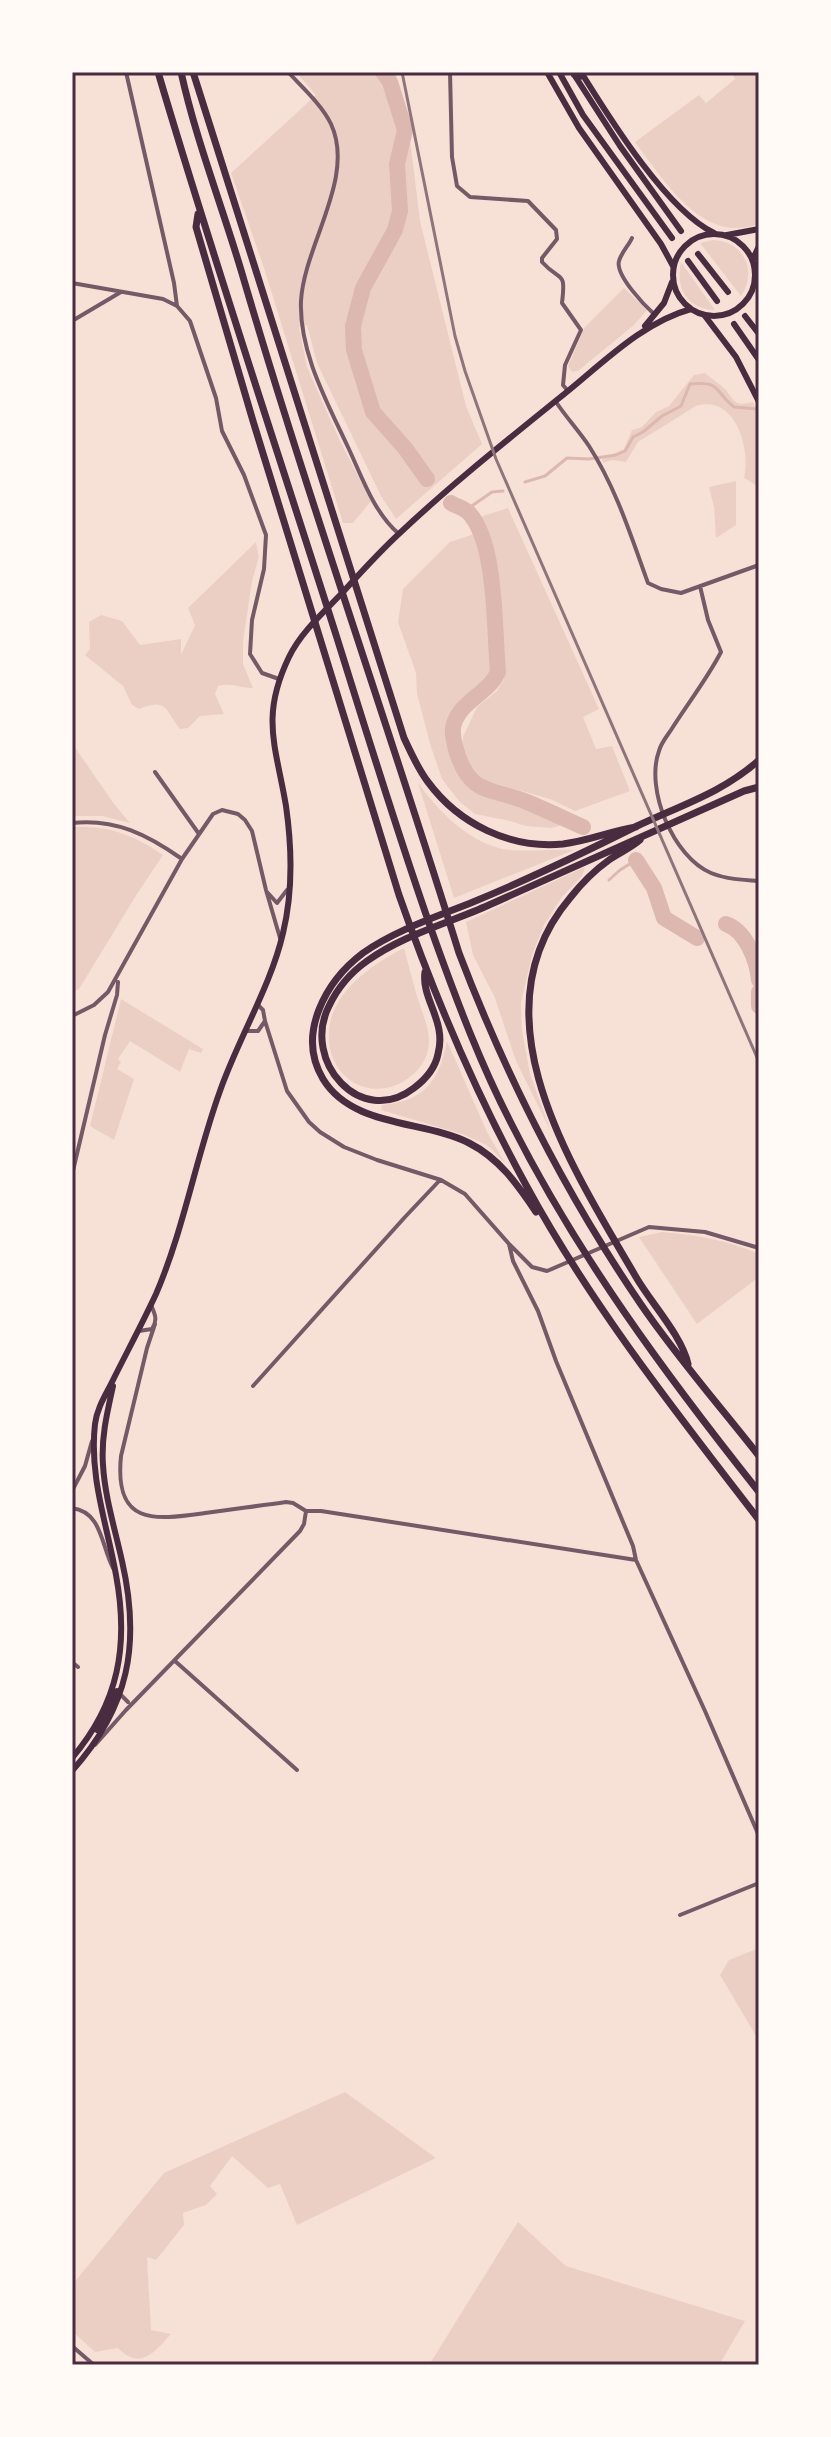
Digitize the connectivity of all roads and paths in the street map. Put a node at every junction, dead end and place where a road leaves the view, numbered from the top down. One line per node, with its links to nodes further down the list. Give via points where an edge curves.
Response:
1 (126, 72): 28 (street)
2 (158, 72): 10 (highway)
3 (181, 72): 78 (highway, via 309,492 484,1017 578,1206)
4 (193, 72): 49 (highway, via 404,738 420,770 451,808 499,837 568,844)
5 (288, 72): 41 (street, via 330,123 337,144 332,198 303,277 302,323 311,364 367,488)
6 (450, 72): 38 (street, via 457,186 470,197 528,201 556,230 557,239 542,262 563,280 562,303 581,330 565,365 563,385)
7 (547, 72): 21 (main road, via 579,128)
8 (559, 72): 16 (main road, via 583,115)
9 (573, 73): 12 (main road); 13 (main road, via 584,77 671,198 690,219)
10 (198, 207): 61 (highway, via 196,227 253,421); 84 (highway, via 415,884 466,1025 510,1122 597,1272 634,1329)
11 (759, 229): 14 (main road)
12 (681, 231)
13 (714, 233): 14 (main road); 21 (main road, via 687,243)
14 (725, 235): 19 (main road)
15 (632, 238): 30 (street, via 619,268)
16 (672, 238)
17 (759, 246): 19 (main road)
18 (698, 254): 26 (main road)
19 (753, 259): 22 (main road)
20 (688, 261): 27 (main road)
21 (674, 263): 23 (main road)
22 (757, 271): 31 (main road, via 753,290 739,308)
23 (672, 282): 29 (main road); 30 (main road)
24 (72, 283): 25 (street)
25 (123, 291): 28 (street); 33 (street)
26 (728, 292)
27 (717, 301)
28 (177, 306): 44 (street, via 196,333 222,431 266,535 250,654 262,673)
29 (691, 309): 31 (main road); 36 (main road, via 665,317)
30 (656, 315): 36 (main road)
31 (705, 316): 40 (main road, via 736,357)
32 (745, 316): 35 (main road)
33 (72, 321)
34 (734, 324): 37 (main road)
35 (759, 334)
36 (635, 337): 38 (main road)
37 (759, 360)
38 (568, 391): 39 (main road)
39 (556, 402): 41 (main road); 43 (street, via 593,453 629,527 648,583 681,593)
40 (759, 402)
41 (399, 534): 44 (main road, via 304,633)
42 (759, 565): 43 (street)
43 (700, 586): 53 (street, via 721,652 659,750 658,801 690,859 734,880)
44 (280, 679): 54 (main road, via 272,727 286,808)
45 (759, 760): 49 (highway, via 739,776)
46 (155, 772): 50 (street)
47 (759, 787): 51 (highway)
48 (72, 823): 52 (street, via 123,826)
49 (636, 827): 56 (highway)
50 (199, 834): 52 (street); 55 (street, via 213,814 238,814 256,844)
51 (644, 837): 56 (highway); 78 (highway, via 608,861 556,916 535,963 530,1046 580,1180 685,1350)
52 (182, 859): 62 (street)
53 (759, 881)
54 (290, 885): 57 (street); 59 (main road)
55 (266, 890): 57 (street); 58 (street)
56 (484, 902): 61 (highway, via 394,944 344,980 326,1011 321,1043 325,1060 345,1088 385,1100 409,1092 430,1073 440,1050 440,1028); 73 (highway, via 389,936 339,975 313,1028 315,1061 324,1080 358,1109 455,1138 506,1170)
57 (277, 903): 58 (street); 59 (street)
58 (272, 911): 59 (street); 60 (street)
59 (287, 913): 60 (main road)
60 (281, 942): 63 (main road)
61 (425, 971): 73 (highway, via 503,1143)
62 (117, 979): 64 (street, via 103,998); 69 (street)
63 (256, 1003): 65 (street); 66 (main road)
64 (72, 1016)
65 (265, 1021): 67 (street); 68 (street)
66 (245, 1030): 67 (street); 74 (main road, via 215,1105)
67 (258, 1031): 68 (street)
68 (269, 1038): 70 (street, via 287,1091 320,1132 344,1147)
69 (72, 1175)
70 (441, 1180): 71 (street, via 465,1194); 80 (street)
71 (509, 1244): 72 (street, via 538,1271 639,1230 661,1227 705,1232); 88 (street)
72 (759, 1248)
73 (580, 1275): 87 (highway)
74 (151, 1304): 75 (street); 76 (main road)
75 (155, 1324): 76 (street); 77 (street)
76 (141, 1331): 77 (street); 79 (main road)
77 (147, 1348): 86 (street, via 119,1470 130,1504 150,1517 164,1518 286,1502)
78 (690, 1370): 82 (highway)
79 (116, 1375): 81 (main road, via 98,1411); 96 (main road, via 103,1431 103,1465 131,1615 130,1651)
80 (253, 1386)
81 (94, 1435): 83 (street); 89 (main road, via 96,1488)
82 (759, 1456)
83 (72, 1491)
84 (759, 1492)
85 (72, 1508): 89 (street, via 87,1513 97,1525)
86 (306, 1511): 88 (street); 90 (street, via 300,1531)
87 (759, 1520)
88 (636, 1560): 103 (street)
89 (116, 1573): 93 (main road, via 122,1627)
90 (175, 1661): 94 (street); 101 (street)
91 (72, 1662): 92 (street)
92 (78, 1667)
93 (117, 1675): 96 (main road); 98 (main road)
94 (139, 1697): 95 (street); 97 (street)
95 (128, 1702): 96 (street); 97 (street)
96 (115, 1703): 97 (street, via 119,1713); 98 (main road); 99 (main road)
97 (126, 1710): 99 (street)
98 (87, 1740): 100 (main road)
99 (91, 1749): 102 (main road)
100 (72, 1758)
101 (297, 1770)
102 (72, 1771)
103 (759, 1836)
104 (759, 1883): 105 (street)
105 (680, 1915)
106 (72, 2346): 107 (street)
107 (94, 2365)

